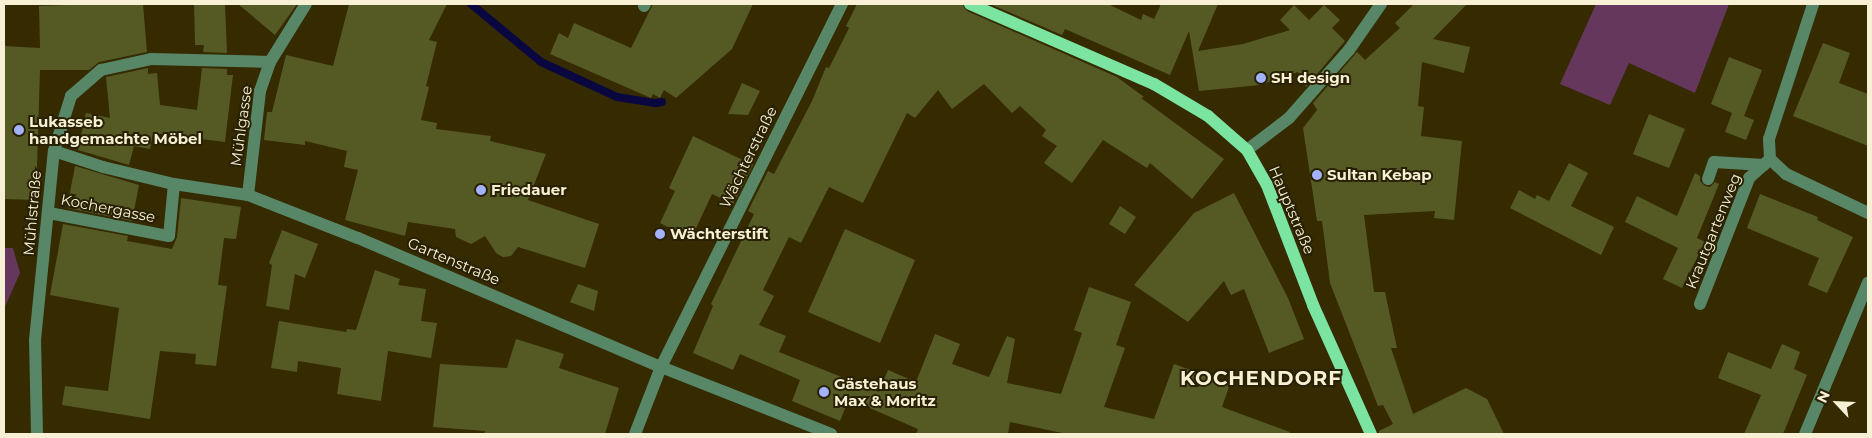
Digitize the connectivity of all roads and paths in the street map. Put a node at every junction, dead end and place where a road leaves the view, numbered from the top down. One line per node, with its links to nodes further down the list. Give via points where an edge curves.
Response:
1 (306, 4): 6 (street)
2 (842, 4): 17 (street, Wächterstraße)
3 (970, 4): 7 (main road, Hauptstraße, via 1154,84 1208,116)
4 (1381, 4): 7 (street, via 1349,50 1289,118)
5 (1813, 4): 9 (street, via 1769,139)
6 (270, 62): 8 (street, Mühlstraße, via 151,59 101,70 72,96); 12 (street, Mühlgasse, via 260,91)
7 (1246, 150): 21 (main road, Hauptstraße, via 1267,185 1313,304)
8 (54, 151): 11 (street, Gartenstraße); 13 (street, Mühlstraße)
9 (1767, 162): 10 (street, via 1714,162); 14 (street); 16 (street, Krautgartenweg, via 1749,178)
10 (1708, 179)
11 (174, 184): 12 (street, Gartenstraße); 13 (street, Kochergasse, via 169,236)
12 (248, 195): 17 (street, Gartenstraße, via 367,242)
13 (49, 213): 18 (street, Mühlstraße, via 35,340)
14 (1868, 213)
15 (1868, 283): 22 (street)
16 (1700, 304)
17 (661, 368): 19 (street, Wächterstraße); 20 (street, Gartenstraße)
18 (37, 434)
19 (635, 434)
20 (831, 434)
21 (1371, 434)
22 (1805, 434)

